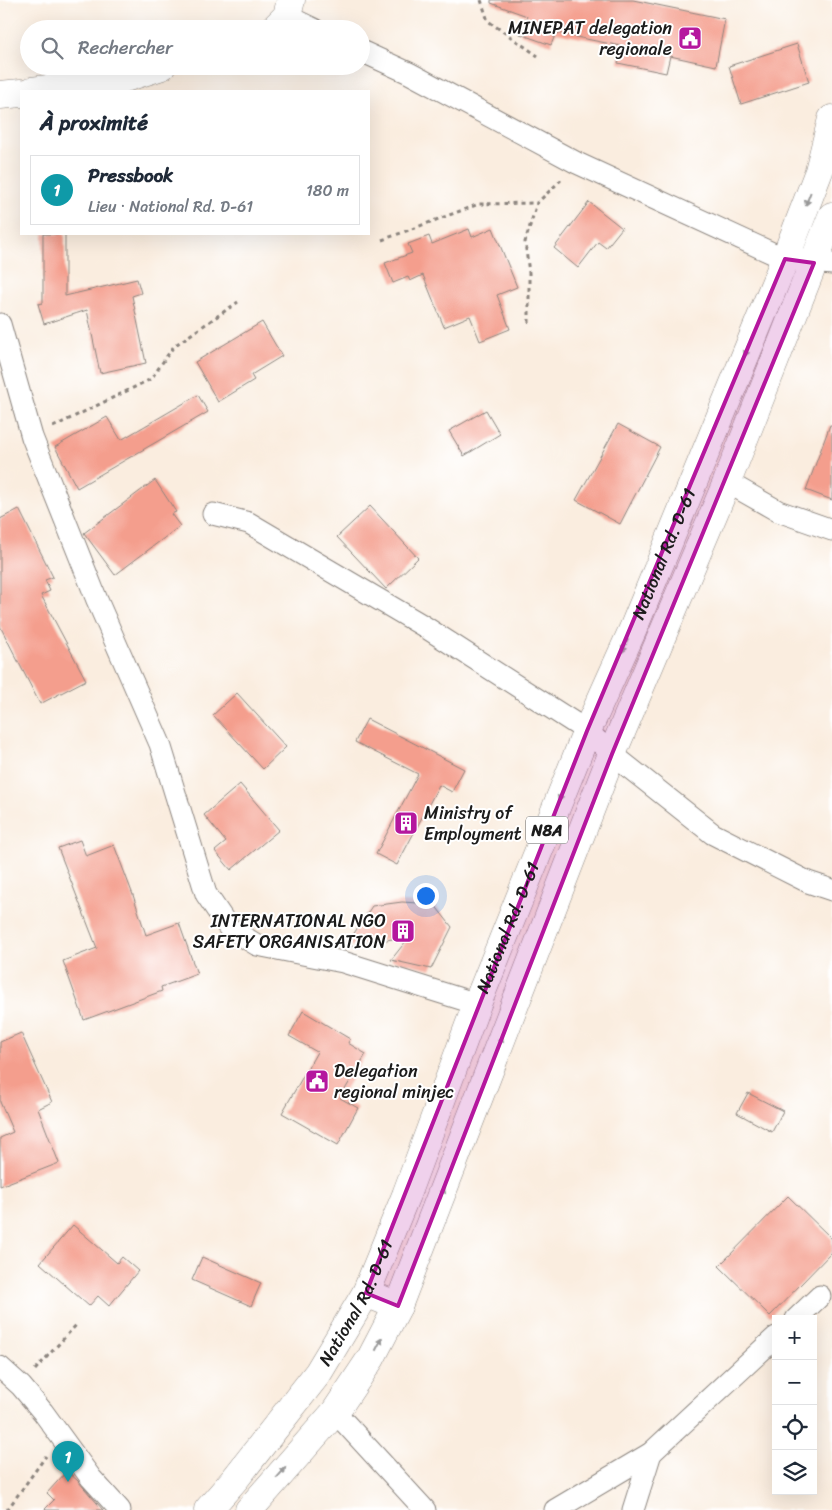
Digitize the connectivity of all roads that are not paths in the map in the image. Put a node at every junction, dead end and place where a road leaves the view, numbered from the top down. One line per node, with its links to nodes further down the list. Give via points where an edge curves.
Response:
1 (370, 55): 8 (street, via 577,164)
2 (134, 75): 3 (main road, via 119,80)
3 (40, 90)
4 (20, 93): 5 (main road)
5 (0, 95)
6 (832, 119): 8 (main road, National Rd. D-61 / N8A, one-way to 8, via 819,171)
7 (832, 216): 9 (main road, National Rd. D-61 / N8A)
8 (785, 259): 9 (street); 14 (main road, National Rd. D-61 / N8A, one-way to 14, via 633,629)
9 (823, 264): 11 (main road, National Rd. D-61 / N8A)
10 (0, 324): 17 (street, via 32,437 97,600 160,744 206,894 229,928 257,945 343,962)
11 (727, 482): 13 (street, via 778,511); 15 (main road, National Rd. D-61 / N8A)
12 (213, 514): 14 (street, via 248,522 291,546)
13 (832, 530)
14 (587, 731): 15 (street); 17 (main road, National Rd. D-61 / N8A, one-way to 17)
15 (612, 754): 16 (street, via 713,834 808,882); 20 (main road, National Rd. D-61 / N8A, one-way to 15)
16 (832, 890)
17 (477, 1004): 18 (main road, National Rd. D-61 / N8A)
18 (366, 1294): 20 (main road); 27 (main road, National Rd. D-61 / N8A, via 318,1373)
19 (820, 1296): 21 (street)
20 (398, 1306): 24 (main road, National Rd. D-61 / N8A, one-way to 20, via 371,1358)
21 (800, 1315)
22 (772, 1341): 25 (street)
23 (0, 1367): 26 (street, via 21,1386 91,1478)
24 (335, 1412): 28 (main road, National Rd. D-61 / N8A, one-way to 24); 29 (street)
25 (651, 1452): 30 (street); 31 (street)
26 (120, 1510)
27 (208, 1510)
28 (249, 1510)
29 (425, 1510)
30 (555, 1510)
31 (633, 1510)

